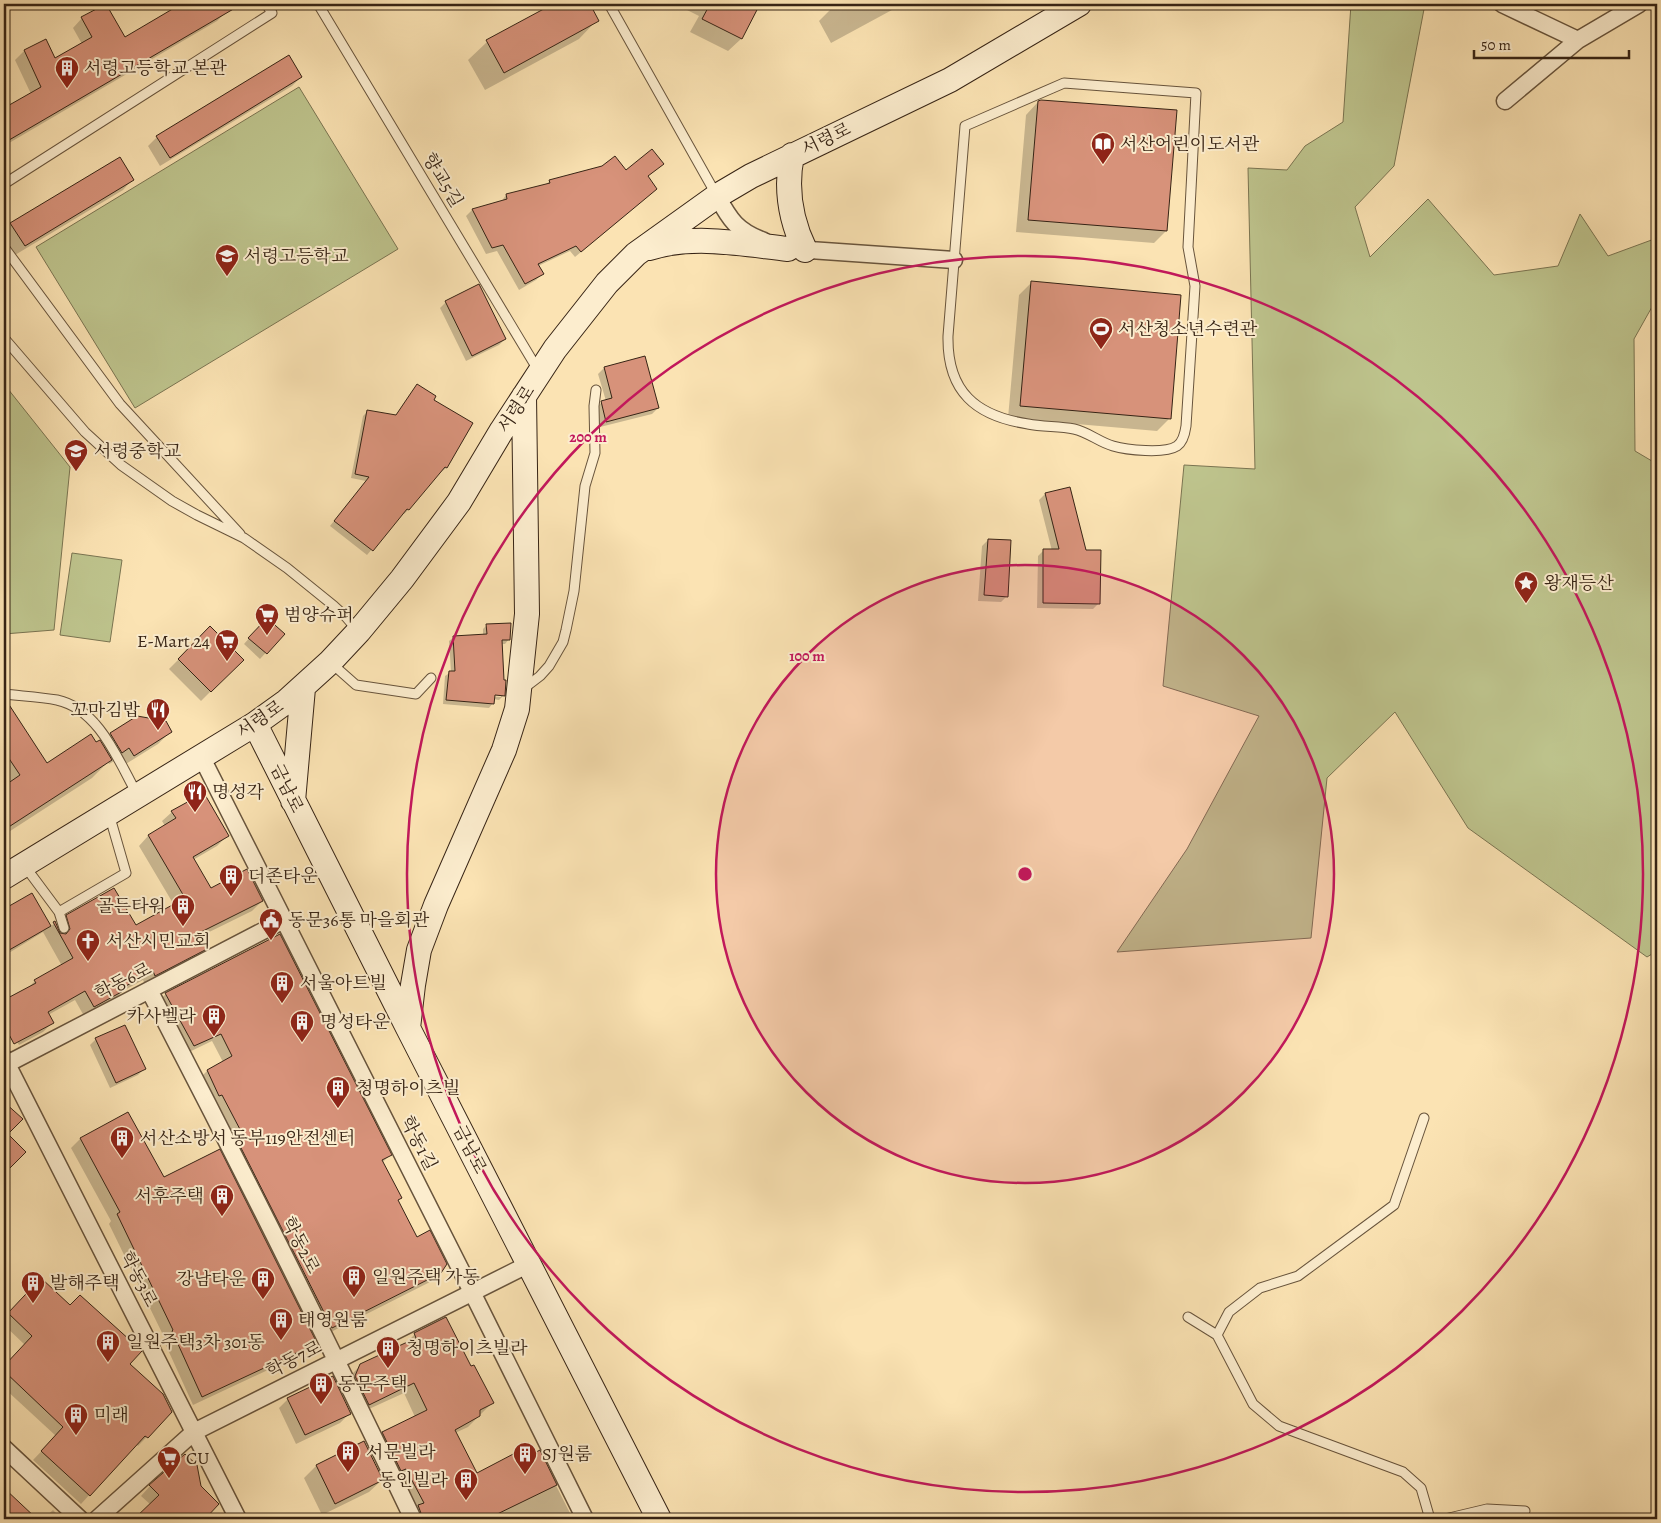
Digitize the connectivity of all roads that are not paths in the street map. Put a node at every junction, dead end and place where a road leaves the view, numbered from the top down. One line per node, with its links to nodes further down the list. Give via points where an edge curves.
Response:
1 (266, 4): 10 (lane, via 272,13)
2 (318, 4): 17 (lane, 향교5길)
3 (609, 4): 11 (lane)
4 (1079, 4): 9 (street, 서령로, via 950,80)
5 (1502, 4): 7 (street)
6 (1638, 4): 7 (street)
7 (1578, 40): 8 (street)
8 (1505, 102)
9 (792, 155): 11 (street, 서령로); 13 (street, via 789,202 796,232)
10 (4, 184)
11 (717, 196): 13 (street, via 728,216 745,233); 14 (street, 서령로)
12 (4, 247): 20 (lane, via 120,404)
13 (796, 249): 14 (street, via 688,242 656,246); 15 (street)
14 (636, 254): 17 (street, 서령로, via 606,283)
15 (954, 260): 15 (lane, via 949,357 958,383 975,405 1002,419 1075,429 1120,448 1164,450 1175,447 1185,430 1195,286 1188,247 1196,93 1064,83 965,126)
16 (4, 338): 20 (lane, via 85,432 121,466 197,516)
17 (540, 372): 19 (street, 서령로)
18 (596, 390): 25 (lane, via 595,453 585,486 574,591 563,642 540,676)
19 (524, 396): 21 (street, 서령로, via 459,502); 25 (street, via 526,614)
20 (244, 538): 21 (lane, via 334,606)
21 (359, 631): 22 (street, 서령로)
22 (330, 662): 23 (lane, via 356,685 416,694); 24 (street, 서령로)
23 (431, 678)
24 (303, 688): 27 (street, 서령로); 30 (street)
25 (519, 692): 38 (street, via 504,750 419,950)
26 (4, 694): 29 (lane, via 58,700 81,710 100,728)
27 (255, 724): 28 (street, 서령로); 30 (street, 금남로)
28 (202, 758): 29 (street, 서령로); 35 (street, 학동1길)
29 (139, 796): 31 (street, 서령로)
30 (293, 801): 38 (street, 금남로)
31 (109, 814): 32 (street, 서령로); 34 (lane, via 126,873)
32 (24, 865): 33 (street, 서령로); 34 (lane)
33 (4, 877)
34 (59, 912): 36 (lane)
35 (284, 920): 37 (street, 학동6로); 42 (street, 학동1길)
36 (64, 928)
37 (150, 990): 39 (street, 학동6로); 45 (street, 학동2로)
38 (408, 1028): 41 (street, 금남로)
39 (7, 1070): 46 (street, 학동3로)
40 (1424, 1118): 44 (lane, via 1394,1205 1298,1276 1260,1288 1229,1312)
41 (529, 1264): 42 (street, 학동7로); 54 (street, 금남로)
42 (472, 1292): 45 (street, 학동7로); 53 (street, 학동1길)
43 (1188, 1317): 44 (lane)
44 (1217, 1335): 55 (lane, via 1253,1404 1279,1426 1403,1472 1421,1488)
45 (337, 1360): 46 (street, 학동7로); 52 (street, 학동2로)
46 (194, 1432): 50 (street, 학동7로); 51 (street, 학동3로)
47 (4, 1448): 49 (street)
48 (1525, 1511): 56 (lane, via 1486,1509)
49 (80, 1519)
50 (97, 1519)
51 (238, 1519)
52 (413, 1519)
53 (585, 1519)
54 (658, 1519)
55 (1430, 1519)
56 (1445, 1519)

